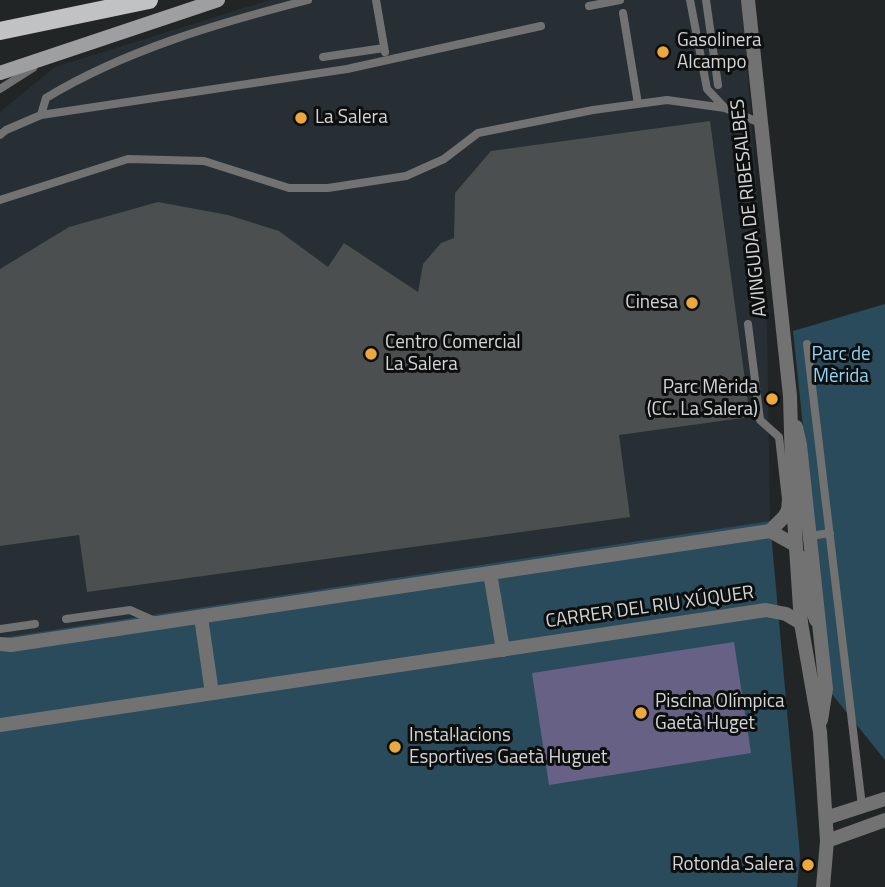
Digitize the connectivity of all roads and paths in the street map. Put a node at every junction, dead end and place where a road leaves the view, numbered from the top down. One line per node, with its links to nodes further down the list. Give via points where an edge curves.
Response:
1 (149, 0): 12 (main road)
2 (218, 0): 13 (main road)
3 (308, 0): 22 (lane, via 198,32 112,64 46,98)
4 (376, 0): 14 (lane)
5 (620, 0): 9 (lane)
6 (690, 0): 21 (lane, via 706,89)
7 (706, 0): 18 (lane)
8 (749, 3): 23 (street, AVINGUDA DE RIBESALBES)
9 (589, 6)
10 (623, 13): 20 (lane)
11 (541, 26): 16 (lane)
12 (0, 31)
13 (76, 48): 17 (main road); 19 (lane)
14 (384, 48): 15 (lane); 16 (lane)
15 (323, 57)
16 (386, 61): 22 (lane)
17 (0, 73)
18 (718, 85)
19 (0, 89)
20 (638, 104): 21 (lane, via 667,100); 25 (lane, via 478,133 444,159 406,176 328,188 289,188 205,162 128,159)
21 (725, 108): 23 (lane)
22 (41, 115): 24 (lane)
23 (761, 123): 28 (street, AVINGUDA DE RIBESALBES)
24 (0, 135)
25 (0, 200)
26 (748, 324): 29 (lane, via 760,420 779,437)
27 (807, 344): 33 (lane)
28 (790, 402): 30 (street, AVINGUDA DE RIBESALBES); 34 (street, AVINGUDA DE RIBESALBES, via 800,445)
29 (780, 449): 30 (lane); 31 (lane)
30 (791, 469): 31 (street, AVINGUDA DE RIBESALBES)
31 (789, 522): 32 (street); 35 (street, AVINGUDA DE RIBESALBES); 42 (street, AVINGUDA DE RIBESALBES, via 802,543 807,595)
32 (770, 531): 35 (street); 36 (street)
33 (830, 533): 34 (lane); 50 (lane)
34 (810, 536): 42 (street, AVINGUDA DE RIBESALBES)
35 (795, 545): 40 (street, AVINGUDA DE RIBESALBES)
36 (489, 573): 37 (street); 45 (street)
37 (201, 617): 39 (street); 46 (street)
38 (66, 620): 39 (lane, via 130,610)
39 (160, 623): 44 (street)
40 (801, 623): 45 (street, CARRER DEL RIU XÚQUER, via 766,610); 48 (street, AVINGUDA DE RIBESALBES)
41 (36, 624): 43 (lane)
42 (820, 628): 48 (street, AVINGUDA DE RIBESALBES, via 826,689)
43 (0, 629)
44 (4, 647)
45 (503, 650): 46 (street, CARRER DEL RIU XÚQUER)
46 (212, 693): 47 (street, CARRER DEL RIU XÚQUER)
47 (0, 725)
48 (820, 732): 51 (street, AVINGUDA DE RIBESALBES)
49 (885, 799): 50 (street)
50 (862, 806): 51 (street)
51 (826, 818): 53 (street, AVINGUDA DE RIBESALBES)
52 (885, 820): 53 (street)
53 (827, 841): 54 (street, AVINGUDA DE RIBESALBES)
54 (823, 887)

